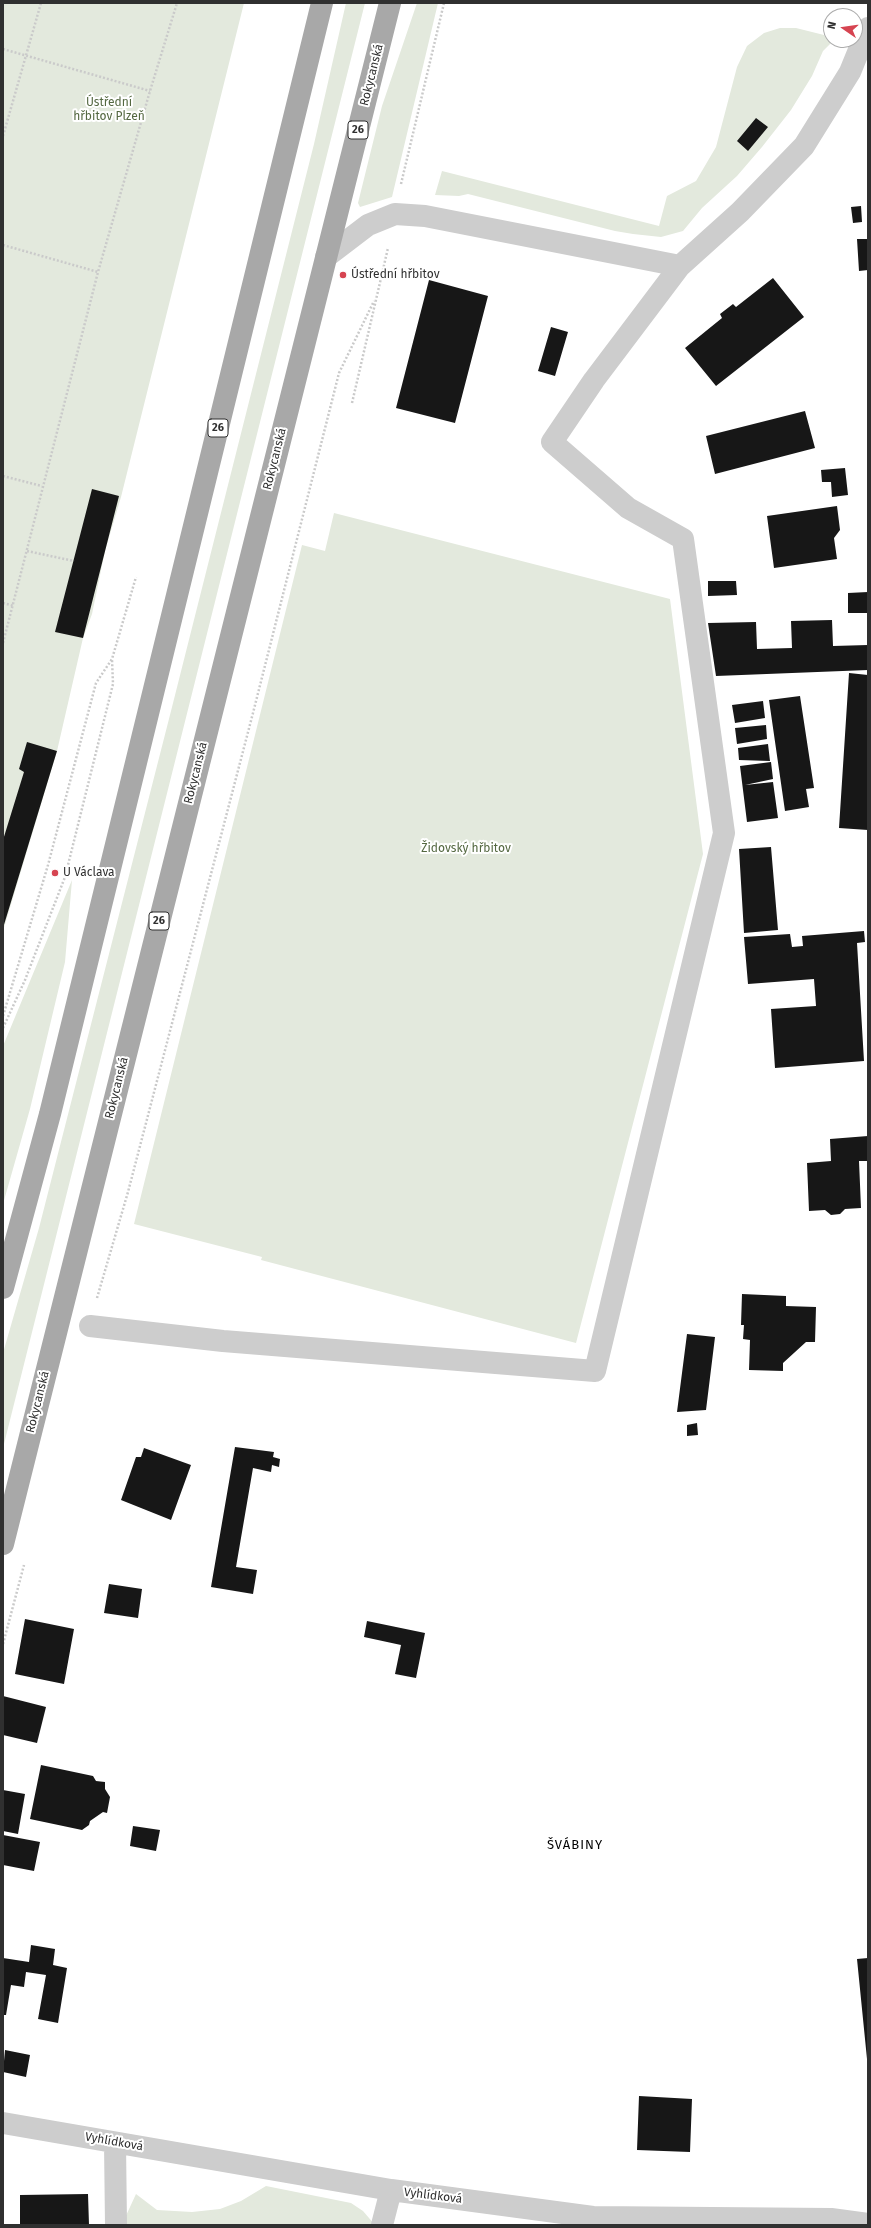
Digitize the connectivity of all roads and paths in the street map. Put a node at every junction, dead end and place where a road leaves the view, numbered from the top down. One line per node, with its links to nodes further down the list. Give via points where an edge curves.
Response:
1 (41, 3): 7 (path)
2 (177, 3): 8 (path)
3 (322, 3): 26 (main road, 26, via 50,1114)
4 (390, 3): 11 (main road, Rokycanská / 26)
5 (868, 28): 12 (street, via 850,72 804,146 740,212)
6 (3, 49): 7 (path)
7 (26, 55): 8 (path); 9 (path)
8 (150, 91): 13 (path)
9 (3, 136)
10 (3, 245): 13 (path)
11 (326, 257): 12 (street, via 368,225 395,214 425,216); 28 (main road, Rokycanská / 26)
12 (680, 266): 27 (street, via 594,380 552,442 628,508 683,539 724,833 595,1371 223,1341)
13 (98, 272): 16 (path)
14 (374, 301): 27 (path, via 339,373 254,713)
15 (3, 476): 16 (path)
16 (42, 486): 17 (path)
17 (27, 551): 18 (path); 21 (path)
18 (74, 561)
19 (136, 577): 23 (path)
20 (3, 603): 21 (path)
21 (14, 606): 22 (path)
22 (3, 643)
23 (112, 659): 24 (path, via 96,683 48,865); 25 (path, via 113,684 65,877 25,980)
24 (3, 1016)
25 (3, 1028)
26 (3, 1288)
27 (90, 1326)
28 (3, 1544)
29 (24, 1562): 30 (path)
30 (3, 1644)
31 (3, 2123): 32 (street, Vyhlídková)
32 (116, 2142): 33 (street, Vyhlídková); 36 (street)
33 (391, 2190): 34 (street, Vyhlídková, via 593,2217); 37 (street)
34 (722, 2222): 35 (street, Vyhlídková, via 831,2219)
35 (868, 2224)
36 (116, 2225)
37 (382, 2225)

